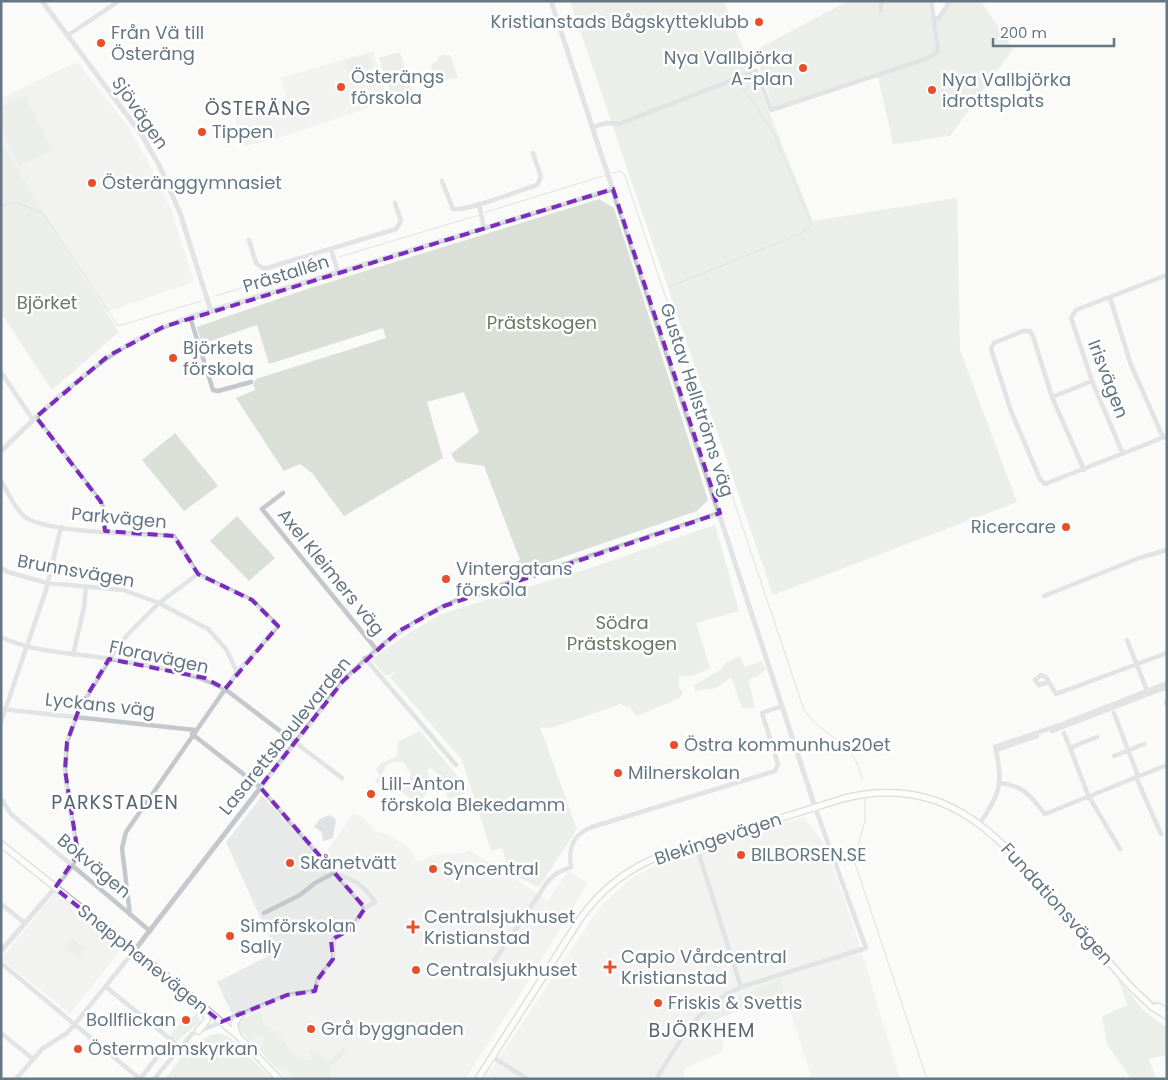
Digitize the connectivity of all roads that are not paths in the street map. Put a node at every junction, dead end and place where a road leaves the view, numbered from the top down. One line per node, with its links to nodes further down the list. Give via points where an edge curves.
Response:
1 (42, 1): 9 (street, Sjövägen)
2 (119, 1): 9 (street)
3 (551, 1): 10 (street, Gustav Hellströms väg)
4 (881, 1): 7 (street)
5 (930, 1): 8 (street)
6 (950, 1): 8 (street, via 939,18)
7 (881, 10)
8 (934, 20): 10 (street, via 938,50 934,55 771,110 756,71 619,124)
9 (67, 36): 22 (street, Sjövägen, via 141,134 159,165 180,212)
10 (593, 127): 13 (street, Gustav Hellströms väg)
11 (533, 153): 15 (street, via 541,177 537,185)
12 (442, 181): 15 (street, via 453,209)
13 (613, 189): 16 (street, Prästallén); 35 (street, Gustav Hellströms väg)
14 (395, 203): 18 (street, via 401,221 396,229)
15 (478, 204): 16 (street)
16 (484, 228): 19 (street, Prästallén)
17 (249, 240): 18 (street, via 256,263 264,269)
18 (332, 249): 19 (street)
19 (338, 272): 22 (street, Prästallén)
20 (1167, 275): 21 (street)
21 (1110, 298): 25 (street, Irisvägen, via 1073,313 1071,318); 29 (street, via 1131,365)
22 (211, 311): 23 (street, Prästallén)
23 (190, 316): 26 (street, via 213,390); 28 (street, Prästallén, via 113,353)
24 (1, 372): 28 (street)
25 (1092, 381): 27 (street); 31 (street, Irisvägen)
26 (251, 382)
27 (1052, 397): 32 (street); 32 (street, via 1030,332 1023,331 992,345 1011,411 1040,479 1045,484)
28 (34, 419): 30 (street, Prästallén); 37 (street, via 101,502)
29 (1165, 436): 31 (street)
30 (1, 451)
31 (1123, 454): 32 (street)
32 (1084, 470)
33 (1, 482): 36 (street, Parkvägen, via 26,517)
34 (283, 493): 48 (street, Axel Kleimers väg, via 262,509)
35 (720, 513): 48 (street, Lasarettsboulevarden, via 460,599 412,622); 59 (street, Gustav Hellströms väg)
36 (61, 527): 37 (street, Parkvägen); 41 (street)
37 (106, 531): 40 (street, Parkvägen, via 174,536)
38 (1167, 550): 43 (street)
39 (1, 568): 41 (street, Brunnsvägen)
40 (198, 574): 44 (street); 54 (street, via 252,600 278,626)
41 (47, 583): 42 (street, Brunnsvägen); 47 (street)
42 (86, 586): 44 (street, Brunnsvägen, via 124,590); 50 (street)
43 (1044, 596)
44 (159, 604): 51 (street, via 129,633); 54 (street, Brunnsvägen, via 208,629 226,649)
45 (1, 637): 47 (street, Floravägen)
46 (1127, 640): 53 (street)
47 (26, 647): 50 (street, Floravägen); 60 (street)
48 (376, 649): 52 (street, Lasarettsboulevarden)
49 (1167, 653): 53 (street)
50 (73, 655): 51 (street, Floravägen)
51 (110, 658): 57 (street, Floravägen, via 204,678); 62 (street)
52 (365, 658): 67 (street, Lasarettsboulevarden); 72 (street)
53 (1137, 665): 55 (street, via 1056,694); 58 (street)
54 (237, 672): 57 (street)
55 (1049, 682)
56 (1167, 685): 58 (street)
57 (225, 689): 64 (street); 67 (street, Floravägen)
58 (1148, 692): 76 (street, via 996,748)
59 (782, 706): 80 (street, Gustav Hellströms väg); 98 (street, via 762,713 778,764 775,771 585,830 571,846 571,867 548,881)
60 (3, 709): 62 (street, Lyckans väg); 63 (street)
61 (1114, 713): 70 (street)
62 (75, 716): 64 (street, Lyckans väg); 86 (street, via 67,742 65,770 78,854)
63 (1, 722)
64 (194, 732): 77 (street); 92 (street, via 126,832 122,848)
65 (1064, 732): 69 (street)
66 (1098, 738): 69 (street)
67 (296, 742): 75 (street, Floravägen); 77 (street, Lasarettsboulevarden)
68 (1144, 744): 70 (street)
69 (1070, 748): 78 (street)
70 (1128, 751): 71 (street); 74 (street)
71 (1114, 756)
72 (456, 765)
73 (1167, 765): 74 (street)
74 (1137, 776): 78 (street); 82 (street)
75 (342, 778)
76 (1000, 783): 78 (street, via 1022,788 1046,814); 81 (street, via 993,803)
77 (260, 787): 87 (street); 94 (street, Lasarettsboulevarden)
78 (1088, 795): 85 (street)
79 (1, 799): 86 (street, Bokvägen, via 11,814)
80 (815, 807): 81 (main road, Blekingevägen, via 867,793 901,793 944,803); 84 (main road, Blekingevägen); 100 (street, via 866,948)
81 (980, 823): 101 (main road, Fundationsvägen, via 1009,849)
82 (1161, 834)
83 (1, 844): 88 (main road, Snapphanevägen)
84 (696, 845): 100 (street); 113 (main road, Blekingevägen, via 639,866 596,898)
85 (1120, 849)
86 (73, 865): 88 (street); 92 (street, Bokvägen)
87 (334, 873): 90 (street); 90 (street, via 353,879 366,889 375,902); 91 (street)
88 (56, 888): 93 (street); 96 (main road, Snapphanevägen)
89 (1, 904): 93 (street)
90 (365, 908): 104 (street, via 351,928 333,941 333,958 318,978 315,991 293,993)
91 (264, 913)
92 (130, 915): 94 (street, Bokvägen)
93 (25, 923): 95 (street)
94 (150, 931): 96 (street, Lasarettsboulevarden)
95 (1, 951)
96 (134, 951): 99 (street, Lasarettsboulevarden); 102 (main road, Snapphanevägen)
97 (1, 963): 107 (street)
98 (493, 963)
99 (106, 987): 107 (street, Lasarettsboulevarden); 111 (street)
100 (741, 987): 121 (street, via 721,996 696,1018)
101 (1131, 987): 103 (main road, Fundationsvägen); 105 (main road, Fundationsvägen)
102 (203, 1006): 106 (main road, Snapphanevägen); 108 (main road, via 207,1020)
103 (1167, 1011)
104 (240, 1015): 106 (street); 110 (main road, via 234,1024)
105 (1167, 1016)
106 (220, 1022): 108 (street); 110 (main road, Snapphanevägen)
107 (75, 1024): 114 (street, Lasarettsboulevarden); 116 (street)
108 (198, 1031): 112 (street)
109 (1, 1033): 114 (street)
110 (240, 1038): 118 (main road, Snapphanevägen)
111 (171, 1040): 112 (street); 116 (street)
112 (180, 1047): 117 (street)
113 (493, 1057): 119 (main road, Blekingevägen); 120 (street)
114 (33, 1059): 115 (street, Lasarettsboulevarden)
115 (16, 1079)
116 (140, 1079)
117 (154, 1079)
118 (279, 1079)
119 (478, 1079)
120 (527, 1079)
121 (656, 1079)

